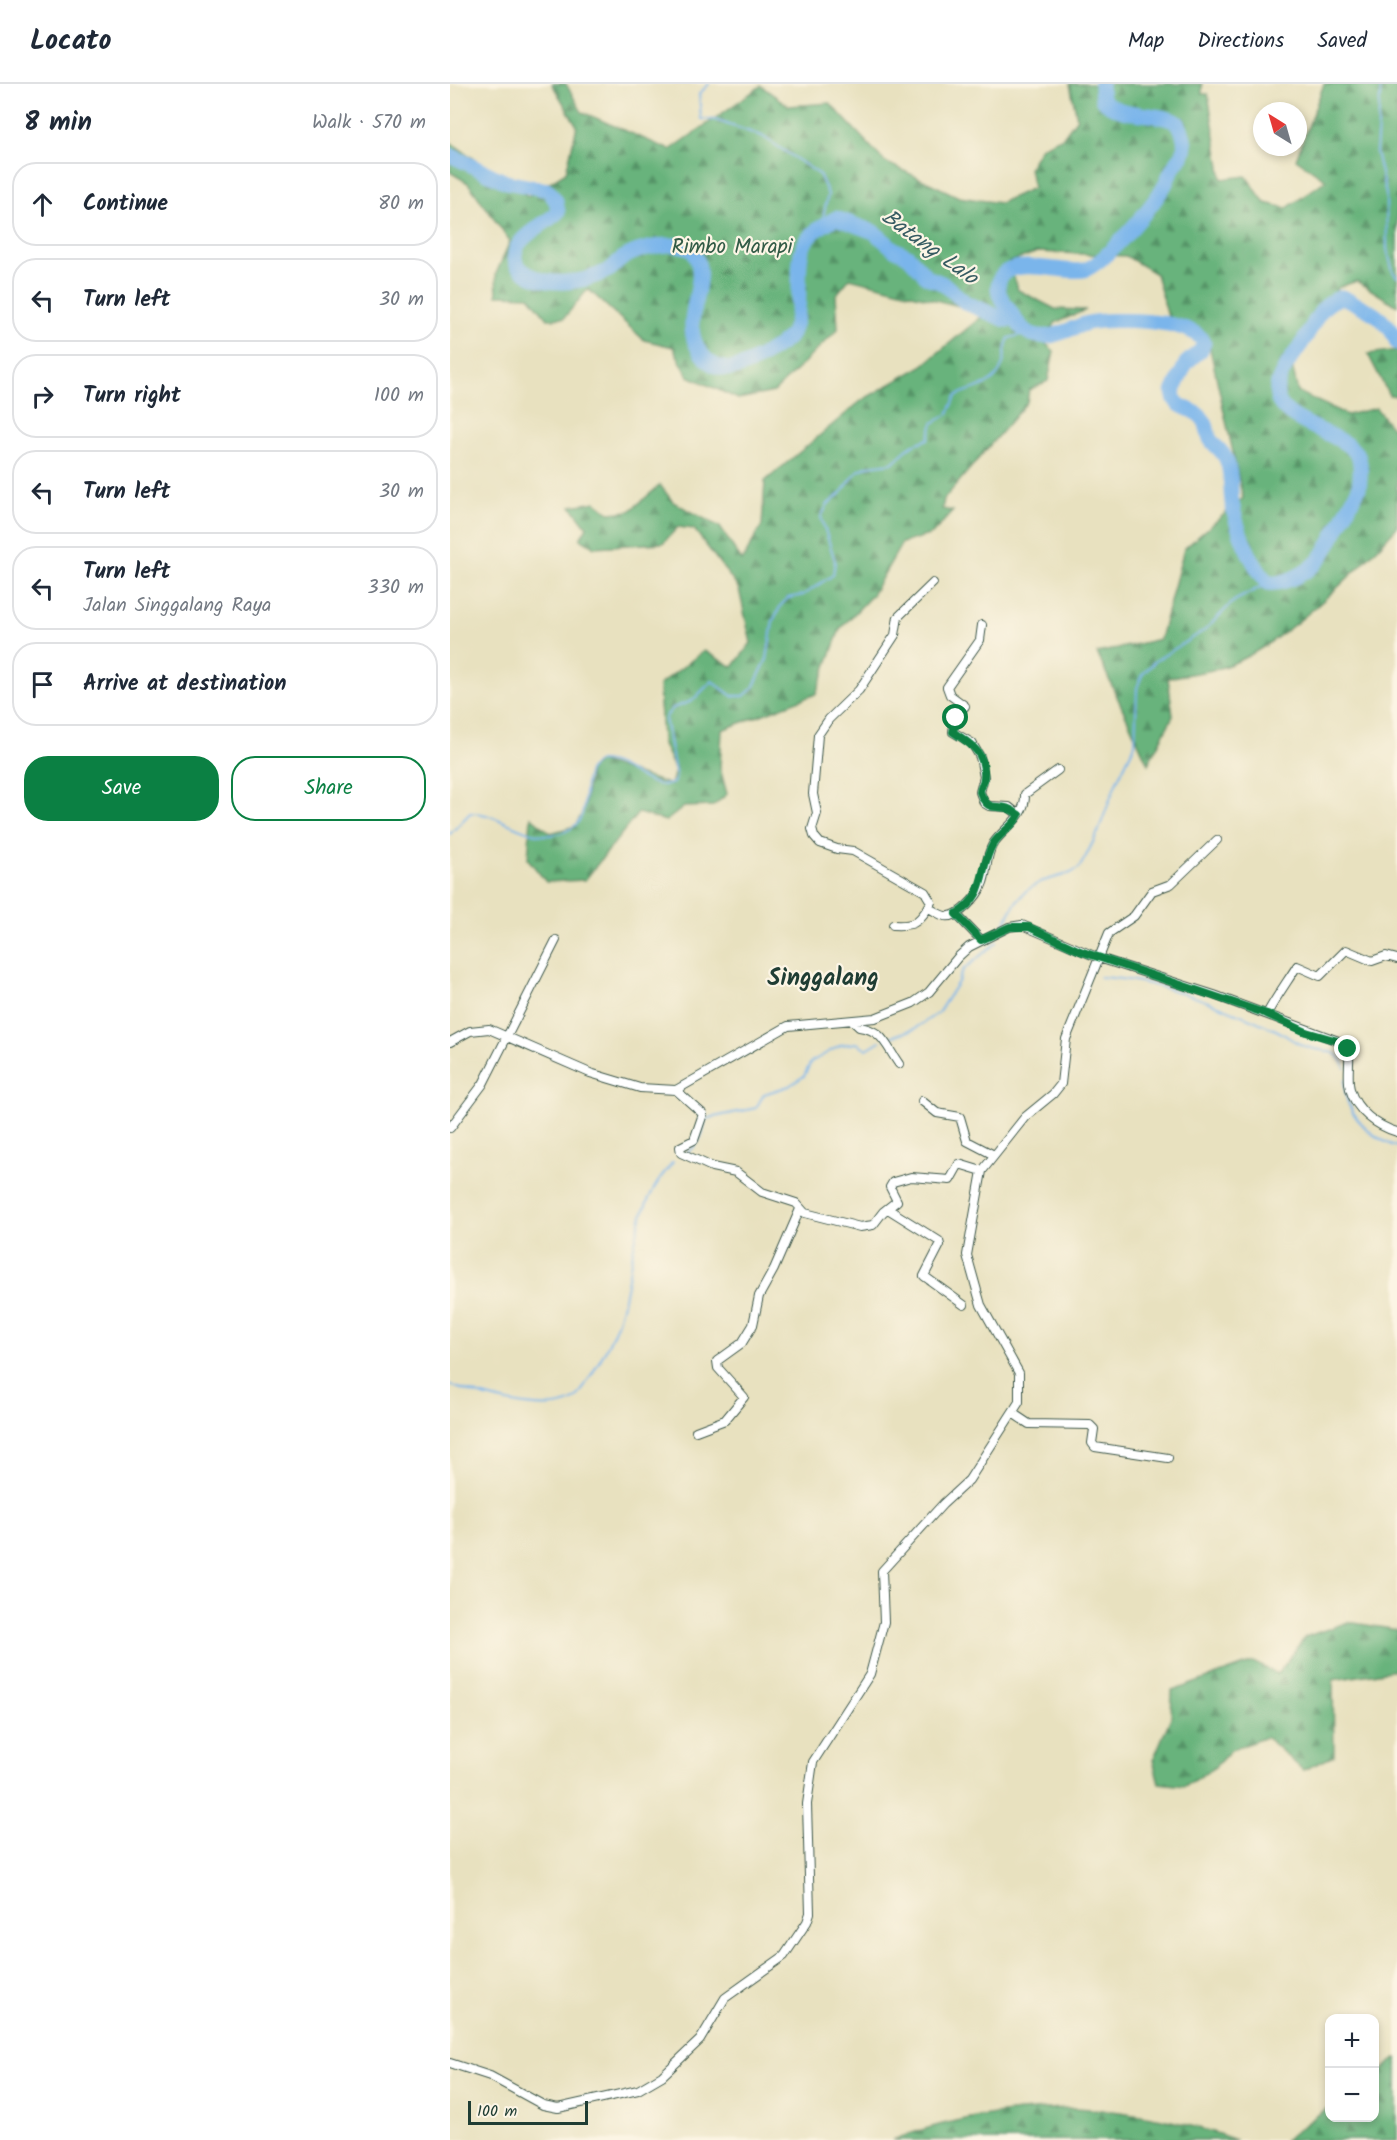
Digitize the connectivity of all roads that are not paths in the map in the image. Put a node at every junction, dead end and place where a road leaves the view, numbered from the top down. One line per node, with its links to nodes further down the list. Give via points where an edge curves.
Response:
1 (933, 583): 6 (street, via 898,616 895,635 859,690 818,735 813,794 817,813 812,829 820,843 853,851 925,892 931,902)
2 (982, 625): 4 (street, via 980,640 947,687 950,695 965,706 953,731 972,743 980,757 984,777 980,792 984,803 1009,807)
3 (1058, 770): 4 (street, via 1027,792)
4 (1019, 815): 7 (street, via 994,842 982,885)
5 (1217, 840): 11 (street, via 1170,884 1152,891 1134,916 1111,931)
6 (928, 908): 7 (street, via 943,916); 8 (street, via 918,923)
7 (956, 914): 10 (street)
8 (893, 925)
9 (556, 940): 15 (street)
10 (981, 940): 11 (street, via 1022,926); 14 (street, via 958,957 929,992 913,1004)
11 (1099, 958): 13 (street); 22 (street, via 1066,1038 1061,1083 1025,1117)
12 (1397, 959): 13 (street, via 1386,956 1372,961 1346,950 1320,976 1297,966)
13 (1267, 1014): 21 (street, via 1347,1046 1350,1088 1362,1111 1382,1127)
14 (853, 1021): 17 (street, via 859,1027 872,1028); 18 (street, via 788,1026)
15 (506, 1035): 16 (street, via 481,1028); 18 (street, via 590,1073 640,1088); 20 (street, via 483,1084)
16 (450, 1042)
17 (899, 1064)
18 (676, 1090): 24 (street, via 703,1115 694,1140 680,1147 681,1153 712,1167 736,1172 762,1192 796,1203)
19 (922, 1101): 22 (street, via 937,1113 960,1117 967,1141)
20 (450, 1128)
21 (1397, 1132)
22 (994, 1155): 23 (street)
23 (982, 1171): 25 (street, via 961,1164 950,1180 911,1177 892,1182 890,1187 897,1202); 27 (street, via 967,1254 981,1305 1019,1373 1021,1392)
24 (800, 1209): 25 (street, via 864,1227 873,1225); 28 (street, via 759,1296 753,1325 742,1343 717,1361 718,1368 744,1397 725,1419)
25 (888, 1209): 26 (street, via 939,1241 924,1276)
26 (964, 1305)
27 (1014, 1414): 29 (street, via 1029,1424 1090,1425 1094,1429 1095,1447); 30 (street, via 969,1480 882,1571 884,1622 876,1660 810,1773 810,1913 794,1946 725,1998 700,2040 662,2076 638,2090 550,2107 490,2076)
28 (696, 1431)
29 (1168, 1458)
30 (450, 2063)

